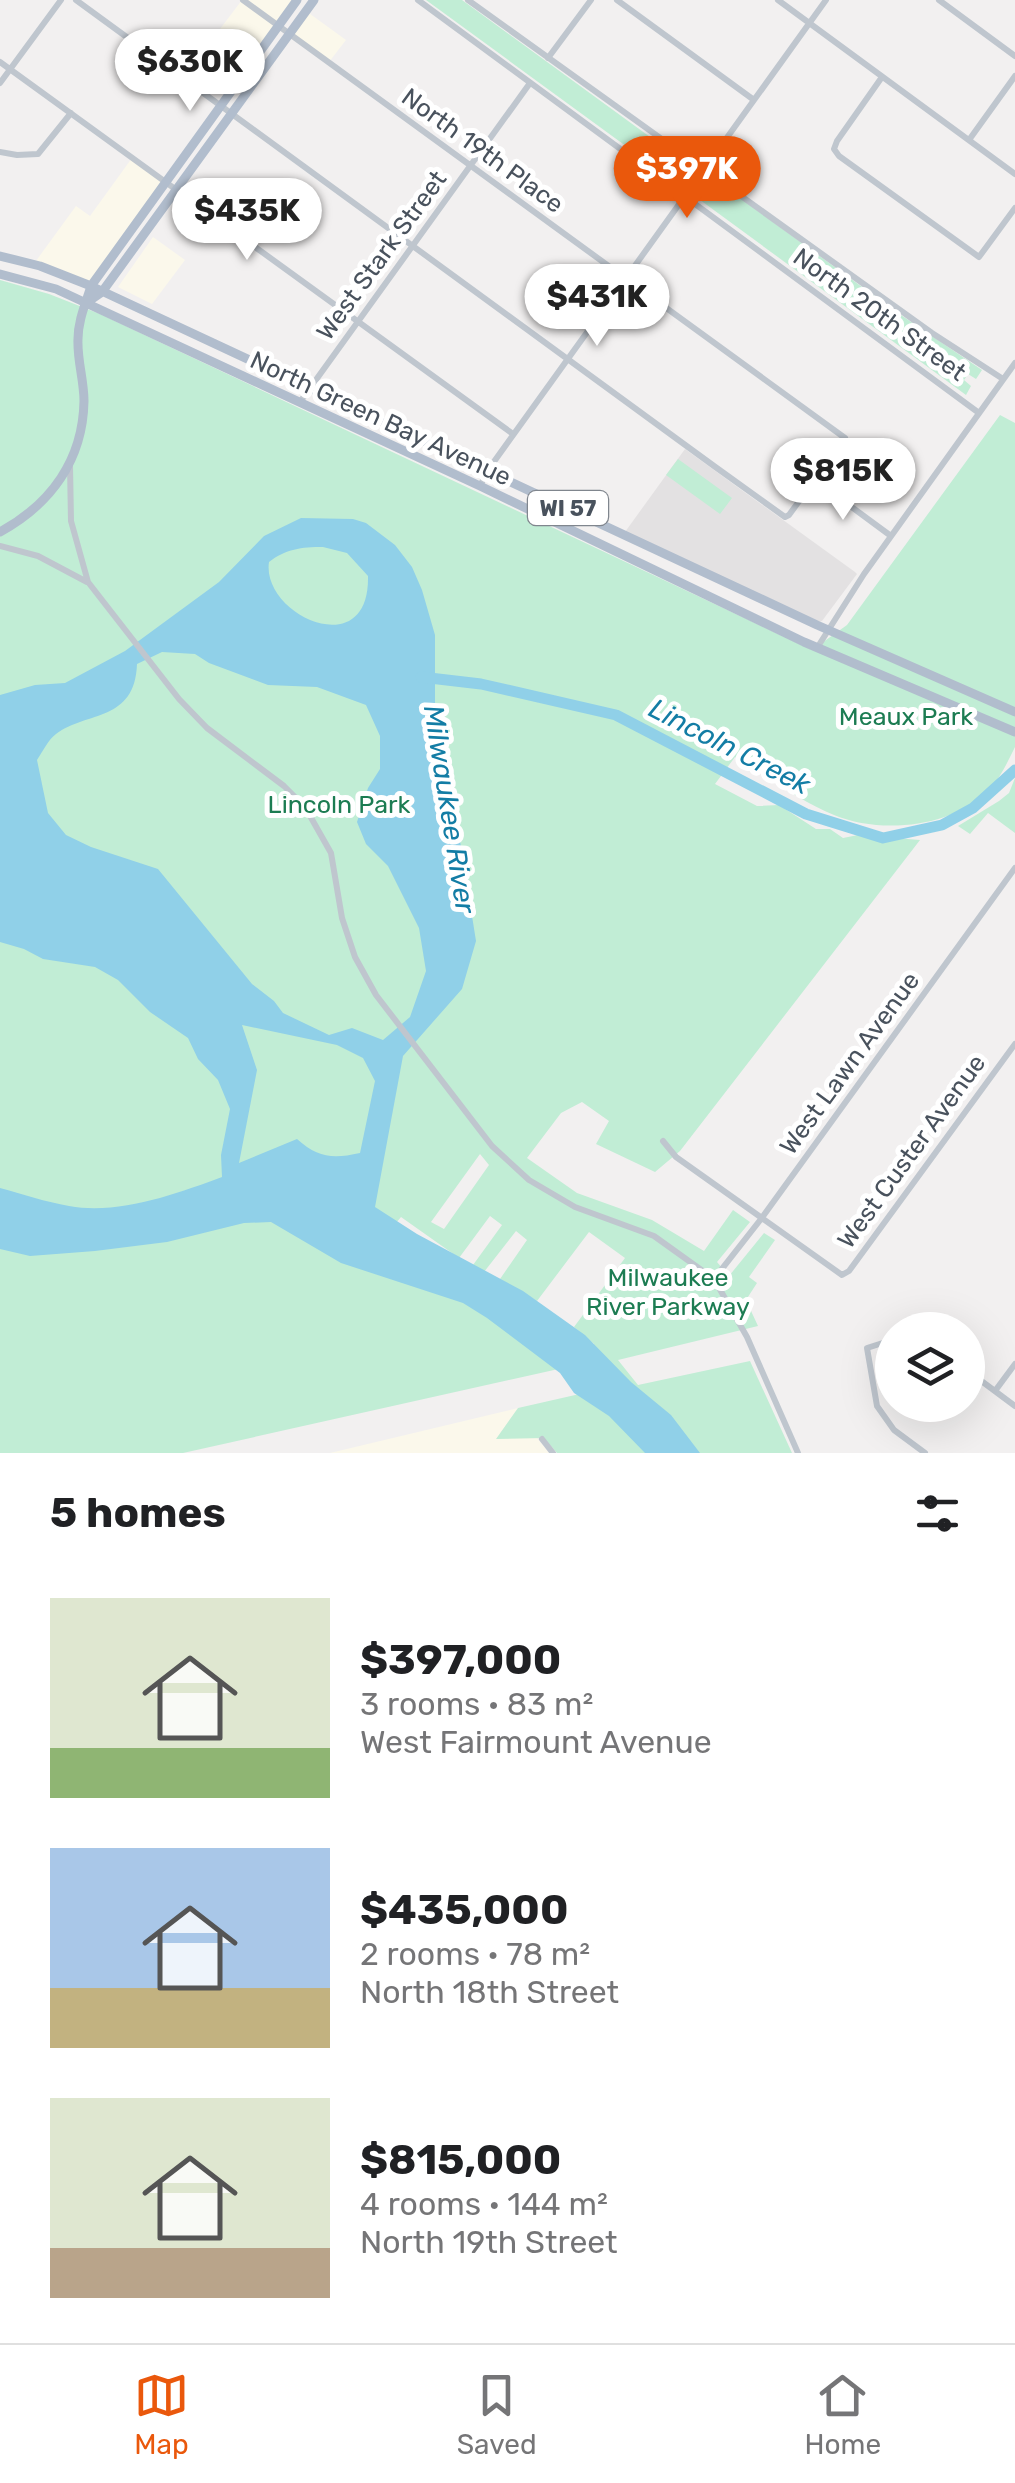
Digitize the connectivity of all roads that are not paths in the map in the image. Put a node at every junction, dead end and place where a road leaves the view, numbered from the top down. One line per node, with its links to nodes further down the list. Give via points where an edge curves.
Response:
1 (61, 0): 19 (street)
2 (76, 0): 25 (street)
3 (243, 0): 14 (street, North 19th Place)
4 (297, 0): 14 (main road)
5 (314, 0): 15 (main road)
6 (418, 0): 23 (street, North 20th Street)
7 (468, 0): 17 (street, North 20th Street)
8 (591, 0): 17 (street)
9 (617, 0): 24 (street)
10 (778, 0): 13 (street)
11 (826, 0): 13 (street)
12 (939, 0): 16 (street)
13 (810, 23): 21 (street); 24 (street)
14 (278, 26): 15 (street, North 19th Place); 25 (main road)
15 (290, 34): 27 (main road); 30 (street, North 19th Place)
16 (1015, 56)
17 (548, 58): 31 (street, North 20th Street)
18 (0, 62): 19 (street)
19 (10, 70): 22 (street); 26 (street)
20 (1015, 76): 28 (street)
21 (882, 77): 28 (street); 36 (street, via 834,149 846,163 979,257)
22 (0, 83)
23 (530, 83): 30 (street, West Stark Street); 35 (street, North 20th Street)
24 (754, 100): 31 (street)
25 (220, 106): 27 (street); 33 (main road)
26 (71, 113): 29 (street, via 38,154); 33 (street)
27 (231, 114): 34 (main road); 37 (street)
28 (969, 140): 32 (street)
29 (0, 152)
30 (470, 166): 37 (street, West Stark Street); 40 (street, North 19th Place)
31 (704, 170): 35 (street); 47 (street, North 20th Street)
32 (1015, 174)
33 (166, 182): 34 (street); 41 (main road)
34 (177, 189): 42 (main road); 44 (street)
35 (685, 196): 40 (street); 50 (street, North 20th Street)
36 (1015, 208)
37 (413, 245): 44 (street, West Stark Street); 45 (street)
38 (0, 256): 41 (main road, North Green Bay Avenue / WI 57)
39 (0, 274): 43 (main road, North Green Bay Avenue / WI 57)
40 (625, 279): 45 (street); 54 (street, North 19th Place, via 845,438)
41 (90, 286): 42 (main road, North Green Bay Avenue / WI 57); 43 (main road)
42 (102, 292): 43 (main road); 48 (main road, North Green Bay Avenue / WI 57)
43 (86, 303): 49 (main road, North Green Bay Avenue / WI 57); 52 (main road, via 78,336 82,426)
44 (357, 322): 48 (street, West Stark Street); 51 (street)
45 (568, 358): 51 (street); 54 (street, via 784,517)
46 (1015, 363): 47 (street)
47 (1003, 379): 50 (street)
48 (310, 388): 49 (street, West Stark Street); 53 (main road, North Green Bay Avenue / WI 57)
49 (300, 402): 55 (main road, North Green Bay Avenue / WI 57)
50 (979, 413): 57 (street)
51 (513, 434): 53 (street)
52 (70, 465): 56 (main road, via 45,500); 59 (street, via 71,522)
53 (488, 470): 55 (street); 60 (main road, North Green Bay Avenue / WI 57)
54 (815, 480): 57 (street)
55 (480, 486): 61 (main road, North Green Bay Avenue / WI 57)
56 (0, 532)
57 (891, 536): 60 (street)
58 (0, 546): 59 (street, via 38,556)
59 (88, 582): 68 (street, via 208,728 305,808 332,853 354,956 376,995 492,1146 529,1180 574,1207 654,1236)
60 (826, 630): 61 (street); 62 (main road, North Green Bay Avenue / WI 57)
61 (817, 648): 63 (main road, North Green Bay Avenue / WI 57)
62 (1015, 712)
63 (1015, 732)
64 (1015, 868): 67 (street, West Lawn Avenue)
65 (1015, 1044): 67 (street, West Custer Avenue, via 849,1270 835,1272)
66 (664, 1141): 67 (street)
67 (761, 1220): 68 (street, West Lawn Avenue)
68 (714, 1280): 78 (street)
69 (875, 1345): 73 (street, via 866,1348)
70 (1015, 1364): 72 (street)
71 (985, 1384): 72 (street)
72 (995, 1391): 74 (street)
73 (875, 1392)
74 (1015, 1406)
75 (887, 1422): 79 (street)
76 (542, 1439): 77 (street)
77 (553, 1453)
78 (798, 1453)
79 (925, 1453)

